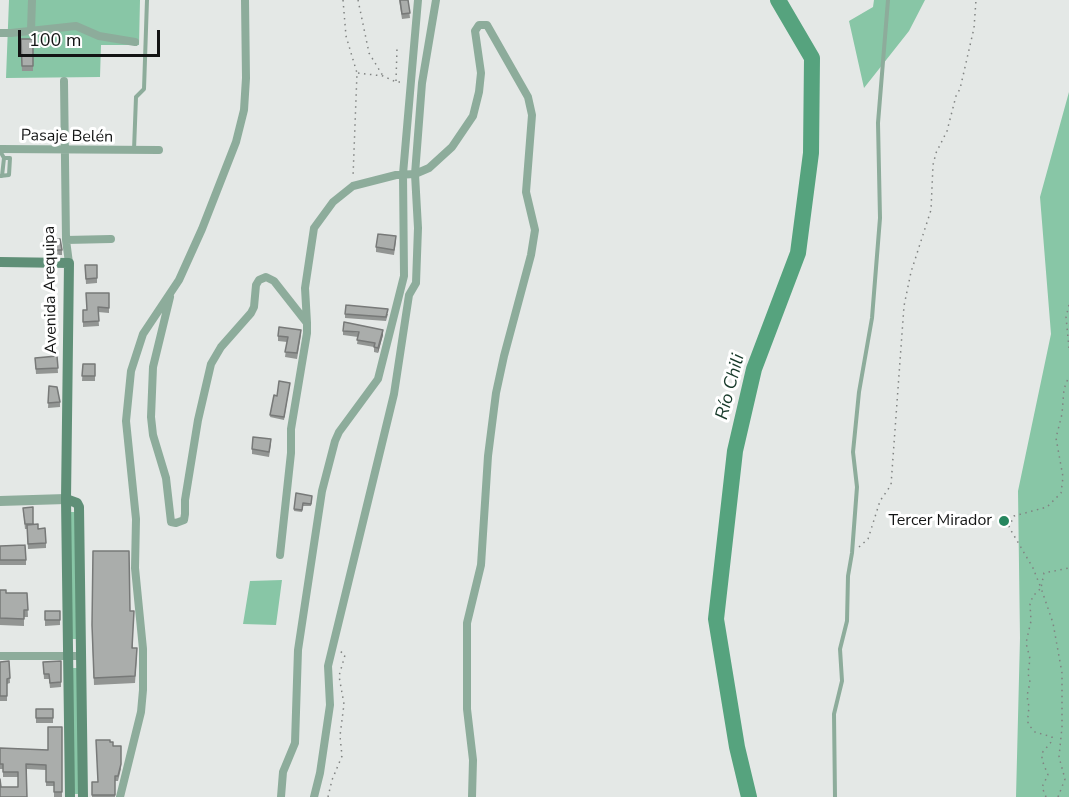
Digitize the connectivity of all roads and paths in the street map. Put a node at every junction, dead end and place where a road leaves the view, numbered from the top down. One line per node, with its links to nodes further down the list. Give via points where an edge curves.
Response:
1 (32, 0): 10 (street)
2 (147, 0): 22 (lane, Pasaje Belén, via 144,89 136,97)
3 (245, 0): 31 (street, via 246,78 236,142 202,229)
4 (343, 0): 14 (path, via 346,36)
5 (357, 0): 15 (path, via 369,53)
6 (418, 0): 18 (street)
7 (436, 0): 24 (street, via 422,83)
8 (888, 0): 38 (lane, via 878,123 880,218 872,318 853,452 857,487)
9 (976, 0): 38 (path, via 960,89 936,153 931,210 904,306 891,485 880,501 868,539)
10 (31, 30): 11 (street); 12 (street, via 76,26 99,36)
11 (0, 33)
12 (135, 42)
13 (397, 48): 17 (path)
14 (357, 73): 15 (path); 26 (path)
15 (383, 76): 17 (path)
16 (64, 81): 21 (street, Avenida Arequipa)
17 (396, 82): 18 (path)
18 (410, 83): 23 (street)
19 (0, 150): 21 (street, Pasaje Belén); 25 (lane, via 4,158 10,158 9,175)
20 (159, 150): 22 (street, Pasaje Belén)
21 (63, 151): 22 (street, Pasaje Belén); 28 (street, Avenida Arequipa)
22 (134, 151)
23 (403, 174): 24 (street); 26 (street); 49 (street, via 404,276 378,379 339,432 322,491 298,650 295,743 283,772)
24 (415, 174): 42 (street, via 416,283 409,295 394,394); 52 (street, via 444,156 473,116 481,73 475,31 479,25 487,25 528,97 532,115 526,192 535,230 496,393 481,565 467,623 466,709 473,760)
25 (1, 176)
26 (353, 186): 33 (street, via 333,202 314,228 305,288)
27 (111, 239): 28 (street)
28 (66, 240): 30 (street, Avenida Arequipa)
29 (0, 262): 30 (main road)
30 (69, 263): 36 (main road, Avenida Arequipa)
31 (172, 290): 33 (street, via 153,367 151,417 166,478 171,522 176,524 184,519 210,364 251,313 260,280 266,277 274,281); 48 (street, via 143,334 131,371 126,421 136,519 135,568 143,690)
32 (1069, 305): 34 (path)
33 (307, 323): 39 (street, via 291,429)
34 (1069, 348)
35 (1069, 376): 41 (path, via 1056,438 1064,477 1060,493 1047,507 1014,516 1009,527 1034,568)
36 (66, 499): 37 (street); 44 (main road, Avenida Arequipa); 45 (main road, via 79,507)
37 (0, 501)
38 (852, 553): 53 (lane, via 847,621 840,649 842,681 834,714)
39 (280, 555)
40 (1069, 568): 41 (path, via 1044,573)
41 (1041, 588): 54 (path, via 1030,604 1026,643 1030,659 1028,724 1035,732 1052,737 1042,753 1048,775 1042,788); 55 (path, via 1053,623 1062,673 1059,757 1065,779)
42 (333, 645): 50 (street, via 327,666 329,713); 51 (path, via 345,655 339,676 344,704 342,756)
43 (0, 656): 44 (street)
44 (68, 656): 45 (street); 46 (main road, Avenida Arequipa)
45 (82, 656): 47 (main road)
46 (70, 797)
47 (83, 797)
48 (120, 797)
49 (281, 797)
50 (314, 797)
51 (328, 797)
52 (472, 797)
53 (835, 797)
54 (1046, 797)
55 (1058, 797)

